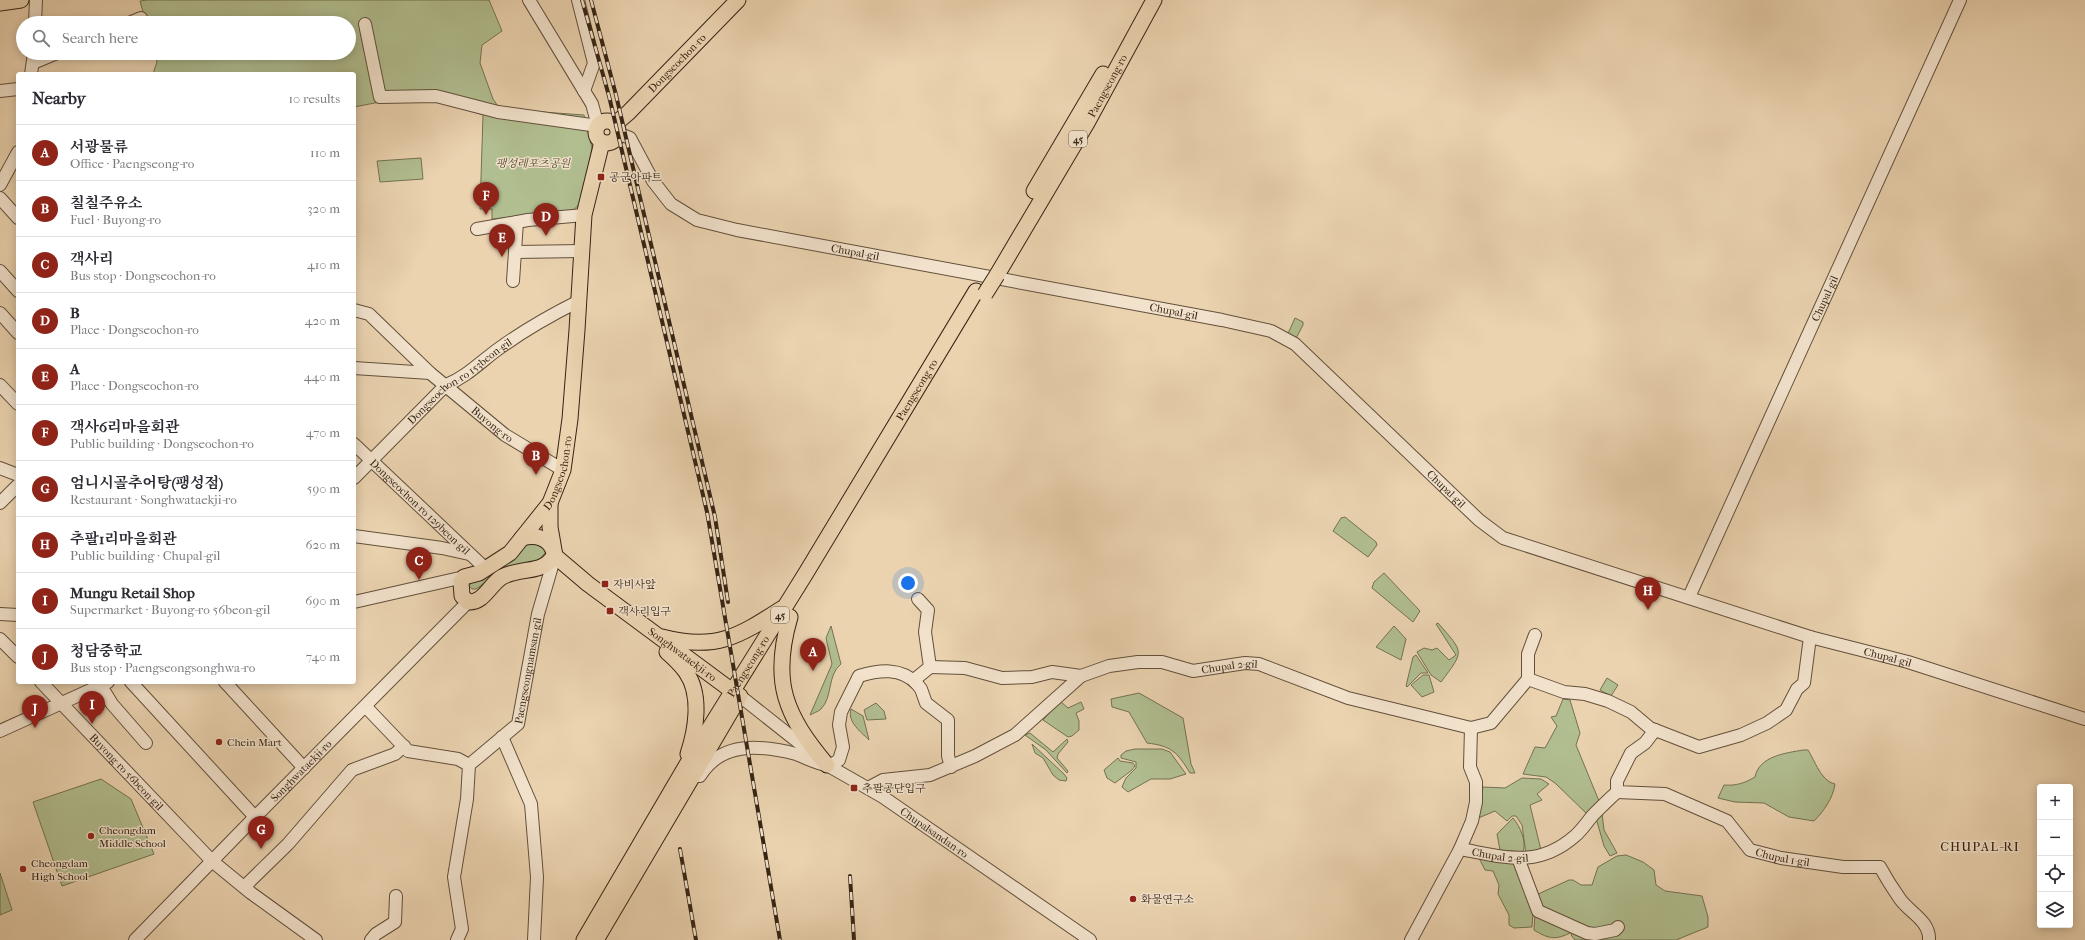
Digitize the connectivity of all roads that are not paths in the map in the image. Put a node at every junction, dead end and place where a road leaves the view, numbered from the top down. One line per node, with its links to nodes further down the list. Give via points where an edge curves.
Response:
1 (17, 0): 2 (main road); 10 (main road)
2 (22, 0)
3 (36, 0): 11 (street)
4 (529, 0): 15 (street)
5 (578, 0): 15 (street, via 594,63)
6 (738, 0): 17 (main road, Dongseochon-ro, via 628,113)
7 (1145, 0): 29 (main road, Paengseong-ro / 45)
8 (1154, 0): 29 (main road, Paengseong-ro / 45, via 1087,123)
9 (1960, 0): 56 (street, Chupal-gil)
10 (0, 3)
11 (35, 16)
12 (365, 24): 16 (street, via 380,96 436,96 498,112)
13 (16, 89): 14 (street)
14 (0, 91)
15 (584, 91): 16 (street, via 592,104)
16 (597, 127): 17 (main road, via 606,121); 18 (main road, via 597,138)
17 (617, 129): 18 (main road, via 616,139 612,142); 56 (street, Chupal-gil, via 630,138 653,181 671,204 696,220 737,230 1099,296 1271,331 1295,344 1479,520 1502,538)
18 (602, 142): 22 (main road, Dongseochon-ro)
19 (16, 156): 20 (street)
20 (0, 184)
21 (0, 198): 23 (street)
22 (584, 215): 24 (street); 26 (main road, Dongseochon-ro)
23 (16, 216)
24 (516, 222): 25 (street); 27 (street)
25 (477, 229)
26 (582, 251): 27 (street); 32 (main road, Dongseochon-ro)
27 (514, 252): 30 (street)
28 (0, 271): 31 (street)
29 (992, 273): 60 (main road, Paengseong-ro / 45, bridge)
30 (513, 281)
31 (16, 289)
32 (579, 301): 39 (street, Dongseochon-ro 153beon-gil, via 552,314 503,346 462,379); 44 (main road, Dongseochon-ro, via 570,420)
33 (356, 311): 37 (street, Buyong-ro, via 369,314)
34 (0, 313): 35 (street)
35 (16, 331)
36 (356, 368): 37 (street, via 410,373)
37 (430, 372): 39 (street, Buyong-ro)
38 (0, 385): 40 (street)
39 (446, 385): 42 (street, Dongseochon-ro 153beon-gil); 44 (street, Buyong-ro, via 505,435)
40 (16, 402)
41 (356, 446): 42 (street, Dongseochon-ro 129beon-gil)
42 (371, 461): 46 (street, Dongseochon-ro 153beon-gil); 52 (street, Dongseochon-ro 129beon-gil)
43 (0, 468): 45 (street)
44 (563, 470): 49 (main road, Dongseochon-ro)
45 (16, 474)
46 (356, 476)
47 (16, 487): 48 (street)
48 (0, 502)
49 (550, 503): 51 (main road, Dongseochon-ro); 53 (main road, via 550,527)
50 (356, 536): 52 (street, via 442,548)
51 (522, 538): 53 (main road, via 537,536 545,540 553,549); 54 (main road, Dongseochon-ro, via 510,553)
52 (471, 555): 54 (street, Dongseochon-ro 129beon-gil)
53 (555, 556): 59 (main road, Songhwataekji-ro, via 542,567 506,575 495,581 480,600); 63 (main road, Songhwataekji-ro); 83 (street, Paengseongnamsan-gil, via 538,614 518,724)
54 (486, 569): 55 (main road, Dongseochon-ro)
55 (464, 578): 58 (street, Dongseochon-ro); 59 (main road, via 461,582 462,596)
56 (1689, 597): 65 (street, Chupal-gil)
57 (918, 599): 68 (street, via 928,610 925,632)
58 (356, 602)
59 (468, 602): 78 (street, Songhwataekji-ro)
60 (787, 612): 63 (main road, via 746,632 721,640 690,642); 76 (main road, Paengseong-ro / 45); 87 (main road, via 780,660 784,694 799,726)
61 (0, 614): 62 (street)
62 (16, 615)
63 (656, 634): 76 (main road, Songhwataekji-ro); 90 (main road, via 662,646 686,672 695,696 691,744)
64 (1535, 635): 70 (street, via 1528,654)
65 (1810, 637): 79 (street, Chupal-gil, via 1908,662); 81 (street, via 1804,683 1786,710 1767,723 1741,735 1699,747)
66 (0, 639): 67 (street)
67 (16, 655)
68 (930, 667): 69 (street, via 965,668 1002,678 1032,677 1052,672); 75 (street, via 914,680)
69 (1080, 676): 80 (street, Chupal 2-gil, via 1109,666 1138,662 1162,662 1193,671 1246,663 1259,664 1348,698); 88 (street, Chupal 2-gil, via 1014,735)
70 (1528, 679): 80 (street, Chupal 2-gil, via 1491,723); 81 (street, via 1564,692 1585,694 1608,701 1631,712)
71 (43, 684): 77 (street, Buyong-ro 56beon-gil)
72 (104, 684): 77 (street); 84 (street, via 112,704)
73 (133, 684): 93 (street)
74 (227, 684): 89 (street)
75 (917, 684): 87 (street, via 911,677 900,673 876,671 859,676 841,712 843,747 839,760); 88 (street, via 926,703 948,720)
76 (736, 693): 87 (street, Chupalsandan-ro); 90 (main road, Paengseong-ro / 45)
77 (61, 703): 82 (street); 96 (street, Buyong-ro 56beon-gil)
78 (366, 706): 85 (street); 89 (street, Songhwataekji-ro)
79 (2085, 719)
80 (1471, 728): 94 (street, via 1470,767 1476,782 1476,802 1472,821)
81 (1655, 730): 92 (street, via 1646,743 1631,753 1618,781)
82 (0, 731)
83 (502, 737): 86 (street, Paengseongnamsan-gil); 104 (street, via 531,804 537,878)
84 (146, 743)
85 (404, 746): 86 (street, via 408,750 458,759); 97 (street, via 395,754 352,770 288,844)
86 (469, 765): 103 (street, via 467,799 454,877 462,929)
87 (827, 765): 90 (street, via 796,754 769,749 738,749 714,759 704,769 692,789); 91 (street, Chupalsandan-ro)
88 (951, 767): 91 (street, Chupal 2-gil, via 930,775 883,780)
89 (304, 768): 93 (street, Songhwataekji-ro)
90 (679, 788): 105 (main road, Paengseong-ro / 45); 106 (main road, Paengseong-ro / 45)
91 (868, 788): 107 (street, Chupalsandan-ro)
92 (1617, 792): 95 (street, Chupal 2-gil, via 1576,835 1556,850 1537,857); 109 (street, Chupal 1-gil, via 1665,794 1727,821 1750,850 1781,858 1843,867 1880,867 1901,900 1925,924 1930,932)
93 (254, 817): 96 (street, Songhwataekji-ro)
94 (1460, 849): 95 (street, Chupal 2-gil); 108 (street, Chupal 2-gil)
95 (1518, 858): 99 (street, via 1538,911 1587,933 1595,934)
96 (212, 861): 97 (street, Buyong-ro 56beon-gil); 100 (street, Songhwataekji-ro)
97 (244, 887): 101 (street, Buyong-ro 56beon-gil)
98 (396, 896): 102 (street, via 395,922)
99 (1618, 927)
100 (135, 940)
101 (316, 940)
102 (371, 940)
103 (457, 940)
104 (534, 940)
105 (584, 940)
106 (596, 940)
107 (1090, 940)
108 (1411, 940)
109 (1930, 940)

